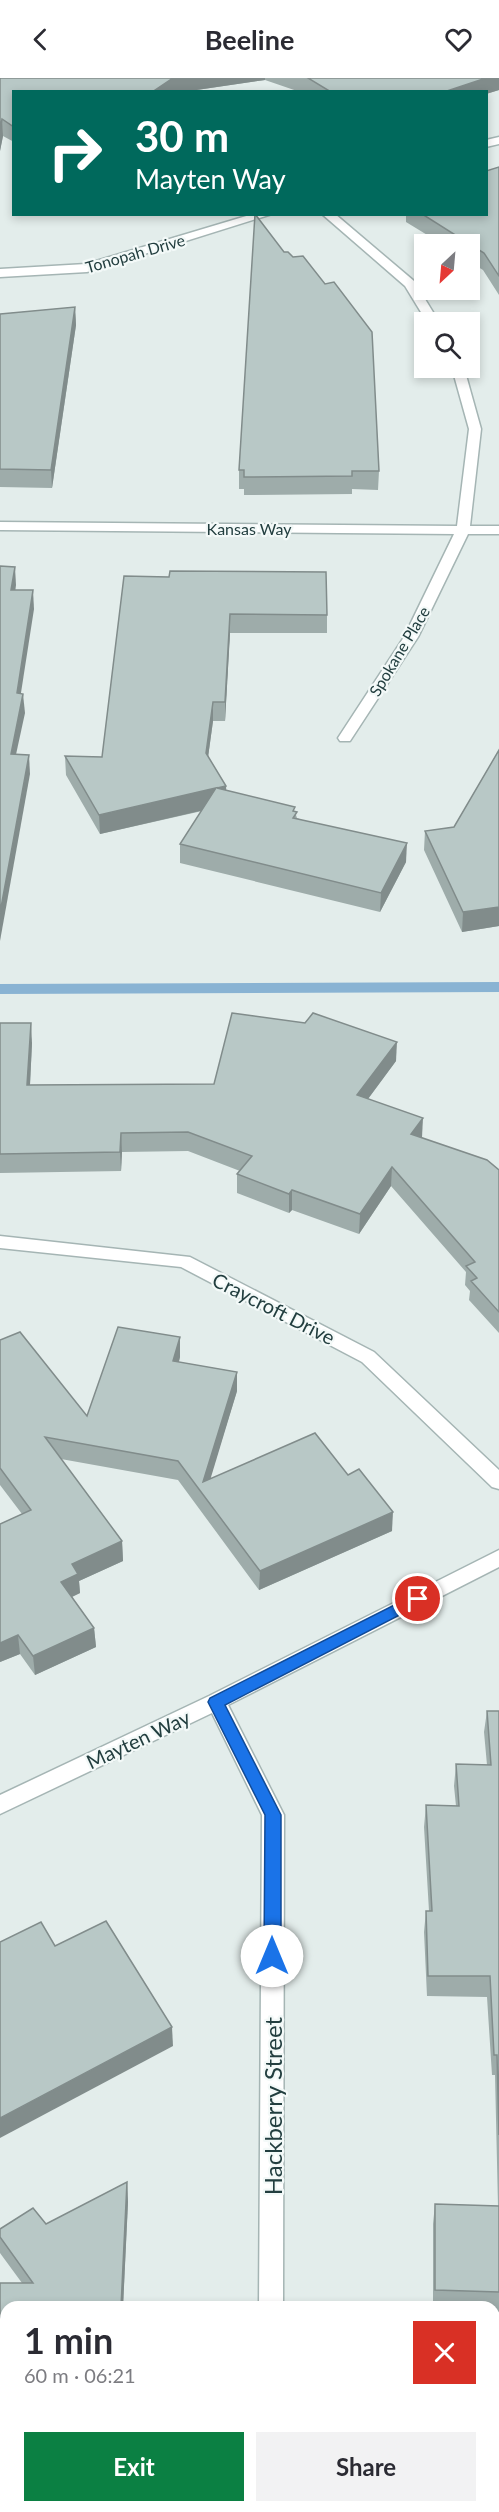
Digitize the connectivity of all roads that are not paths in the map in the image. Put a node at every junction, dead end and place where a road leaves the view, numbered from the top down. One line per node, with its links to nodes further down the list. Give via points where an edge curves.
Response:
1 (260, 216): 3 (street, Tonopah Drive, via 87,268)
2 (329, 216): 4 (street, via 410,284)
3 (0, 273)
4 (427, 312)
5 (461, 378): 7 (street, Spokane Place, via 475,429)
6 (0, 526): 7 (street, Kansas Way)
7 (463, 530): 8 (street, Kansas Way); 9 (street, Spokane Place, via 411,637)
8 (499, 530)
9 (345, 738)
10 (0, 1242): 11 (street, Craycroft Drive, via 184,1261 368,1357)
11 (499, 1482)
12 (499, 1558): 13 (street, Mayten Way)
13 (216, 1702): 14 (street, Mayten Way); 15 (street, Hackberry Street, via 273,1815)
14 (0, 1805)
15 (271, 2301)

